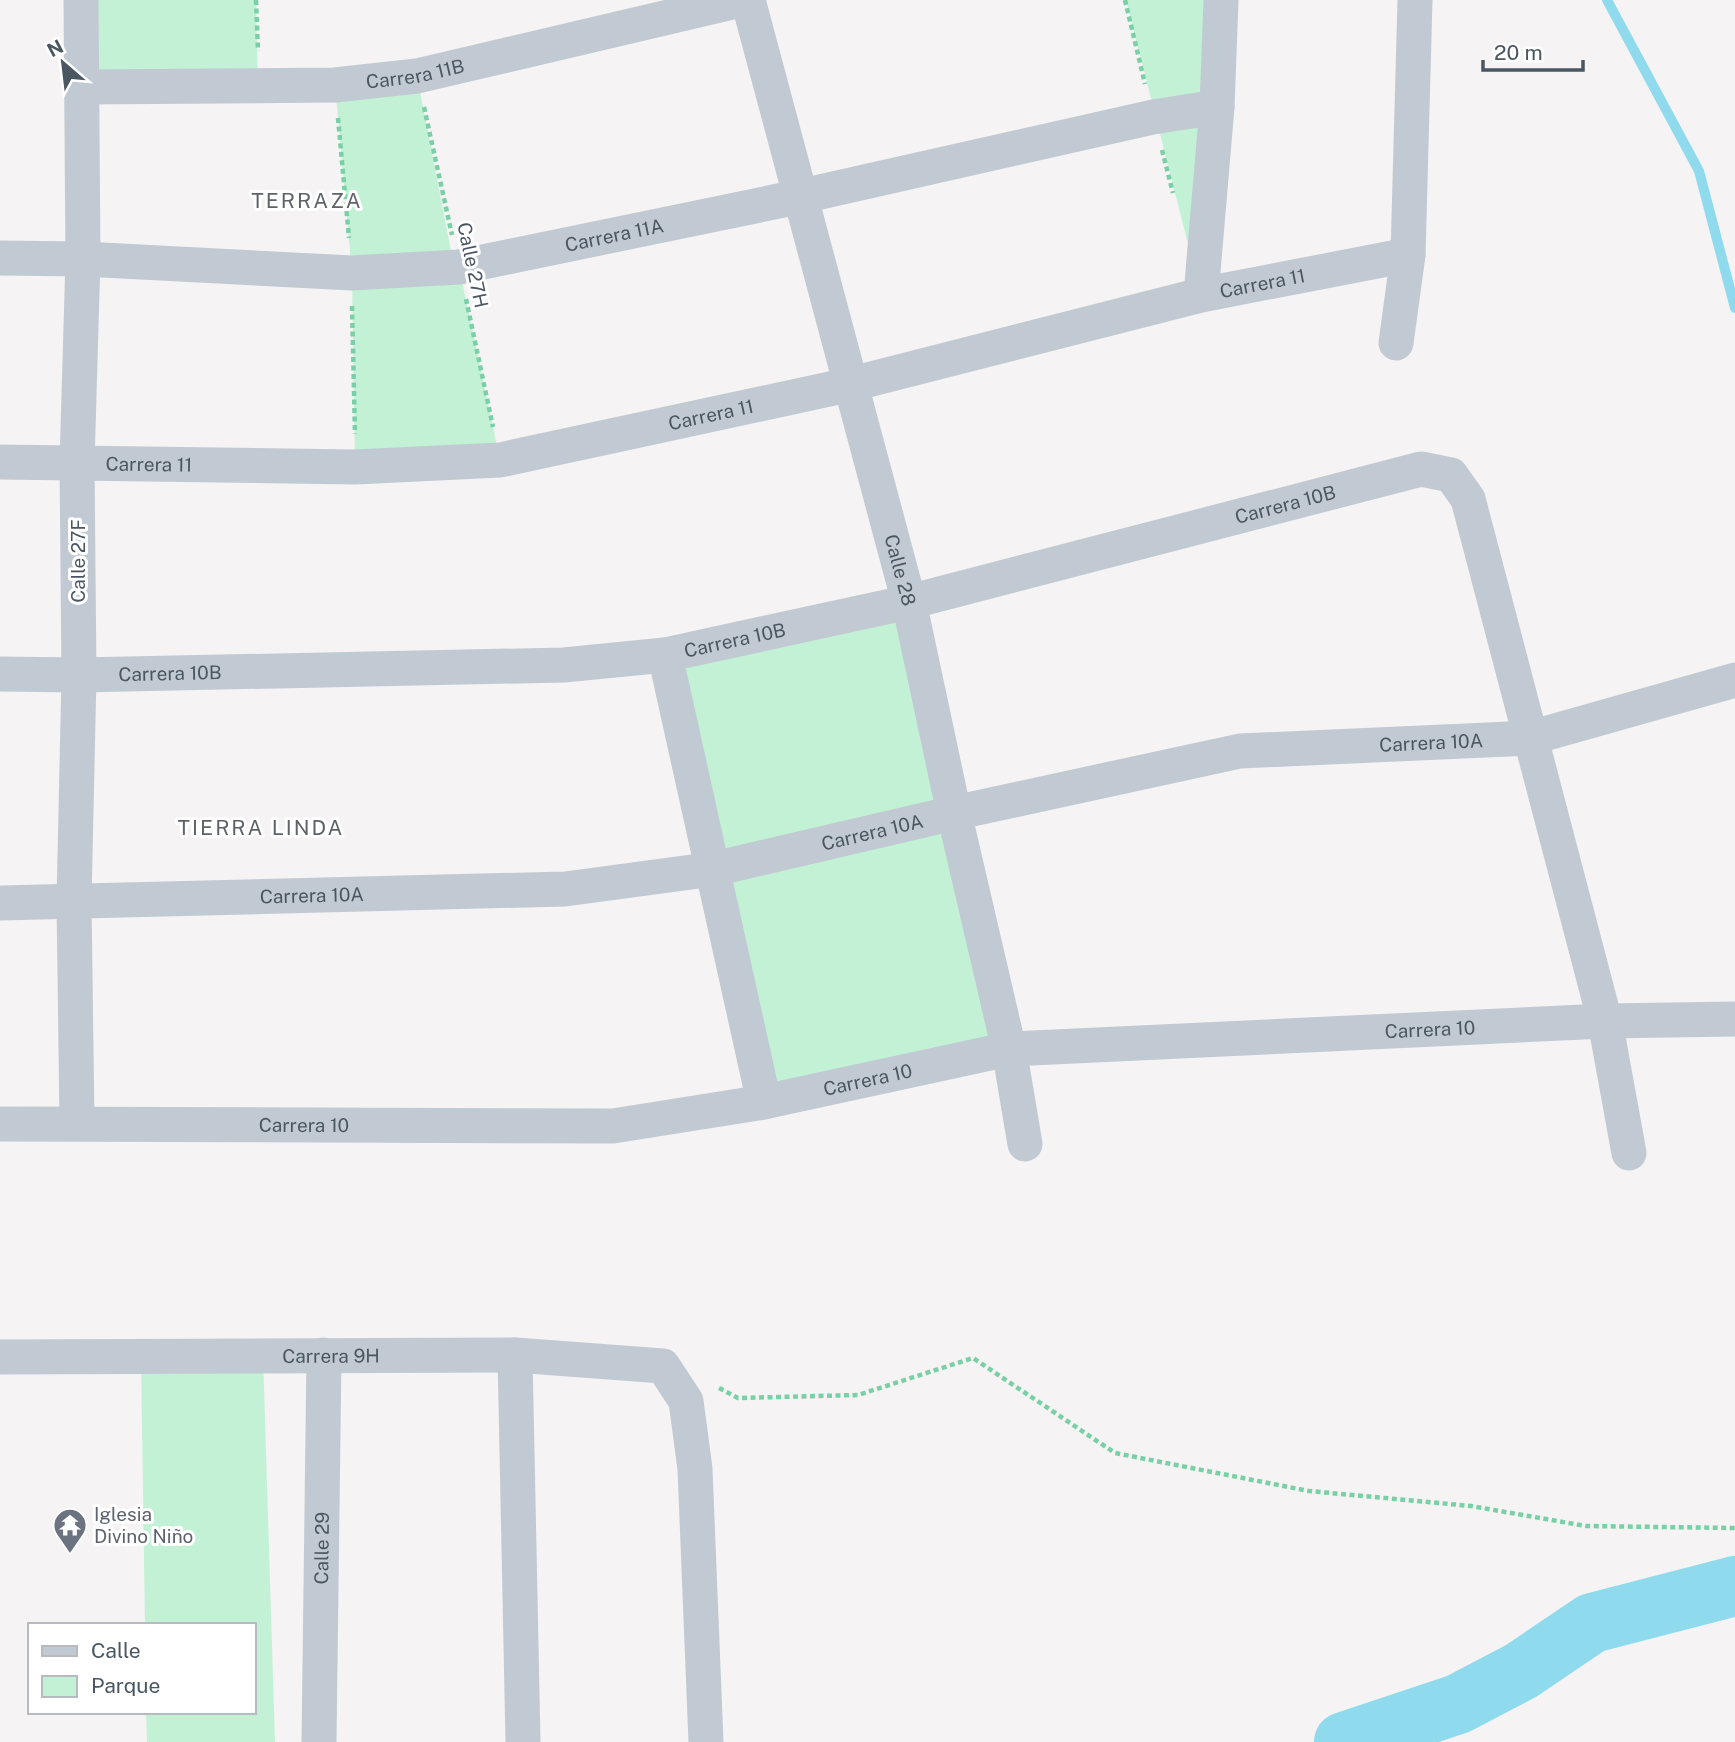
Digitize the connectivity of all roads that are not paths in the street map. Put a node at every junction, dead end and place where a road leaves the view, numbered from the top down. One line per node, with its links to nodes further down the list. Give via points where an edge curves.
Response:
1 (81, 0): 6 (street, Calle 27F)
2 (741, 0): 6 (street, Carrera 11B, via 417,76 335,85)
3 (748, 0): 8 (street, Calle 28)
4 (1221, 0): 7 (street)
5 (1415, 0): 9 (street)
6 (84, 87): 11 (street, Calle 27F)
7 (1217, 107): 8 (street, Carrera 11A, via 1153,117); 12 (street)
8 (798, 197): 11 (street, Carrera 11A, via 459,267 352,273); 14 (street, Calle 28)
9 (1408, 255): 12 (street, Carrera 11); 13 (street)
10 (0, 258): 11 (street, Carrera 11A)
11 (83, 259): 16 (street, Calle 27F)
12 (1201, 295): 14 (street, Carrera 11)
13 (1396, 343)
14 (848, 385): 16 (street, Carrera 11, via 500,460 355,467); 17 (street, Calle 28)
15 (0, 462): 16 (street, Carrera 11)
16 (77, 463): 20 (street, Calle 27F)
17 (909, 602): 18 (street, Carrera 10B); 22 (street, Carrera 10B, via 1421,469 1451,475 1468,499); 23 (street, Calle 28)
18 (665, 655): 20 (street, Carrera 10B, via 564,665); 24 (street)
19 (0, 674): 20 (street, Carrera 10B)
20 (79, 675): 25 (street, Calle 27F)
21 (1735, 681): 22 (street, Carrera 10A)
22 (1530, 738): 23 (street, Carrera 10A, via 1240,751); 28 (street)
23 (954, 813): 24 (street, Carrera 10A); 29 (street, Calle 28)
24 (714, 869): 25 (street, Carrera 10A, via 565,889); 30 (street)
25 (74, 901): 26 (street, Carrera 10A); 31 (street, Calle 27F)
26 (0, 903)
27 (1735, 1018): 28 (street, Carrera 10)
28 (1605, 1021): 29 (street, Carrera 10); 34 (street)
29 (1009, 1049): 30 (street, Carrera 10); 33 (street, Calle 28)
30 (765, 1102): 31 (street, Carrera 10, via 613,1126)
31 (77, 1123): 32 (street, Carrera 10)
32 (0, 1124)
33 (1025, 1144)
34 (1629, 1153)
35 (324, 1355): 36 (street, Carrera 9H); 37 (street, Carrera 9H); 38 (street, Calle 29)
36 (515, 1355): 39 (street); 40 (street, Carrera 9H, via 663,1366 686,1401 695,1469)
37 (0, 1357)
38 (319, 1742)
39 (523, 1742)
40 (706, 1742)

